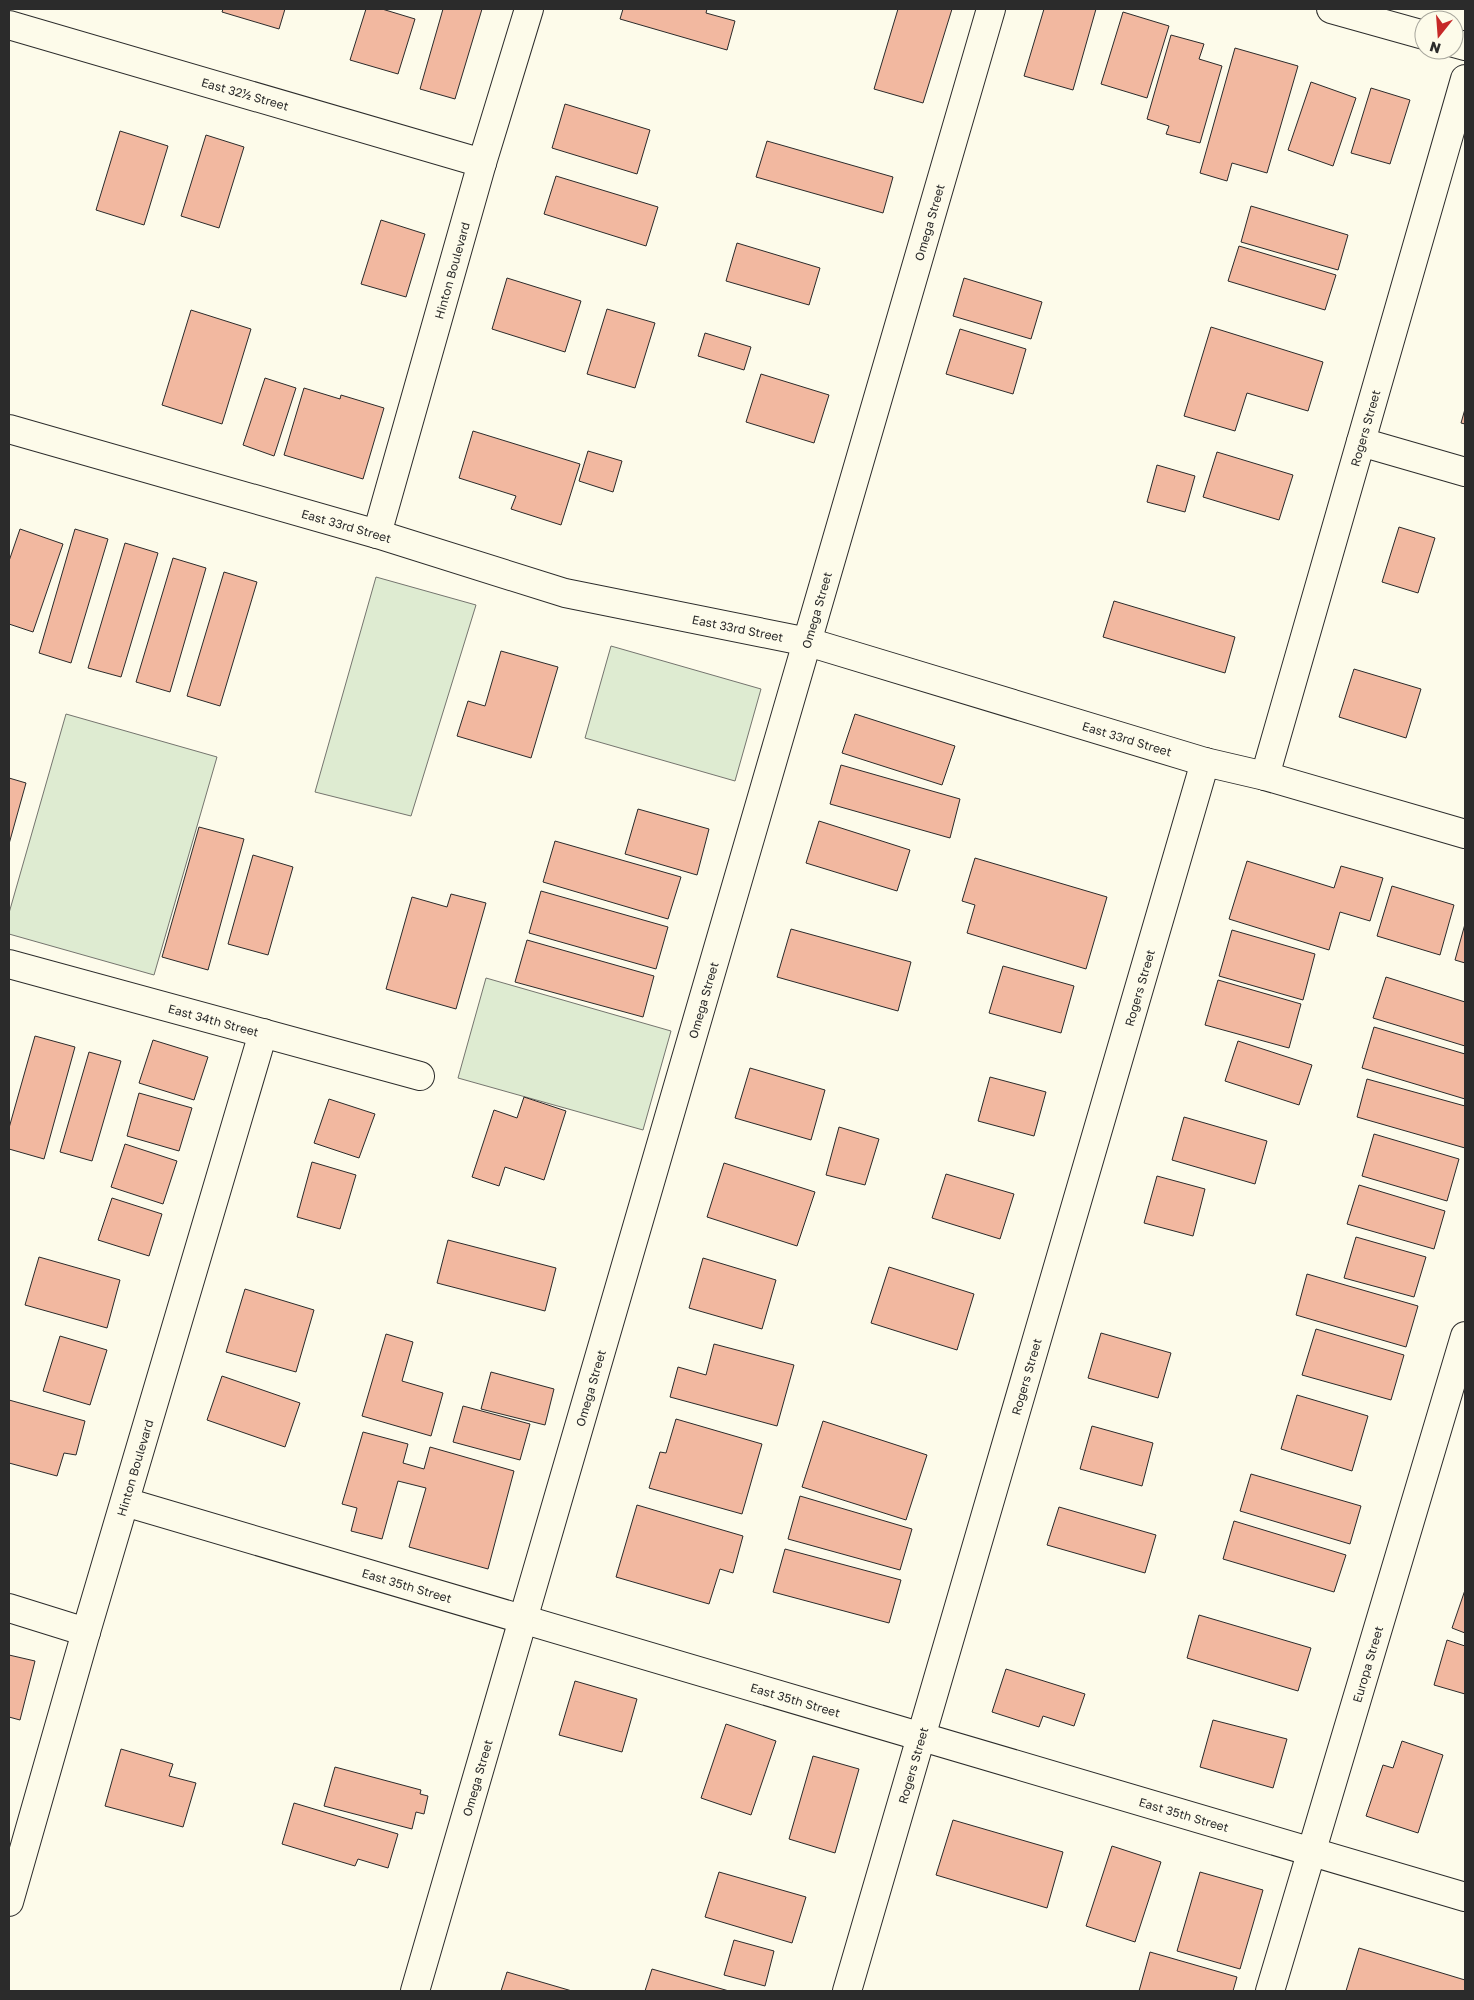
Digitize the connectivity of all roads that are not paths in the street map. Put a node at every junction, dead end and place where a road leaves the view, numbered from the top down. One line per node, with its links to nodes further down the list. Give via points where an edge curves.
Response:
1 (529, 9): 7 (street, Hinton Boulevard)
2 (991, 9): 12 (street, Omega Street)
3 (1331, 9): 5 (street)
4 (9, 25): 7 (street, East 32½ Street)
5 (1414, 32)
6 (1465, 79): 9 (street, Rogers Street)
7 (482, 164): 11 (street, Hinton Boulevard)
8 (9, 429): 11 (street, East 33rd Street)
9 (1360, 442): 10 (street); 14 (street, Rogers Street)
10 (1465, 472)
11 (376, 534): 12 (street, East 33rd Street, via 565,593)
12 (808, 642): 13 (street, East 33rd Street); 22 (street, Omega Street)
13 (1205, 762): 14 (street, East 33rd Street); 24 (street, Rogers Street)
14 (1264, 776): 15 (street, East 33rd Street)
15 (1465, 834)
16 (9, 964): 17 (street, East 34th Street)
17 (263, 1033): 18 (street, East 34th Street); 20 (street, Hinton Boulevard)
18 (420, 1076)
19 (1465, 1336): 25 (street, Europa Street)
20 (125, 1502): 22 (street, East 35th Street); 23 (street, Hinton Boulevard)
21 (9, 1608): 23 (street)
22 (523, 1618): 24 (street, East 35th Street); 28 (street, Omega Street)
23 (86, 1632): 27 (street, Hinton Boulevard)
24 (920, 1735): 25 (street, East 35th Street); 29 (street, Rogers Street)
25 (1312, 1852): 26 (street, East 35th Street); 30 (street, Europa Street)
26 (1465, 1897)
27 (9, 1902)
28 (415, 1991)
29 (847, 1991)
30 (1270, 1991)

